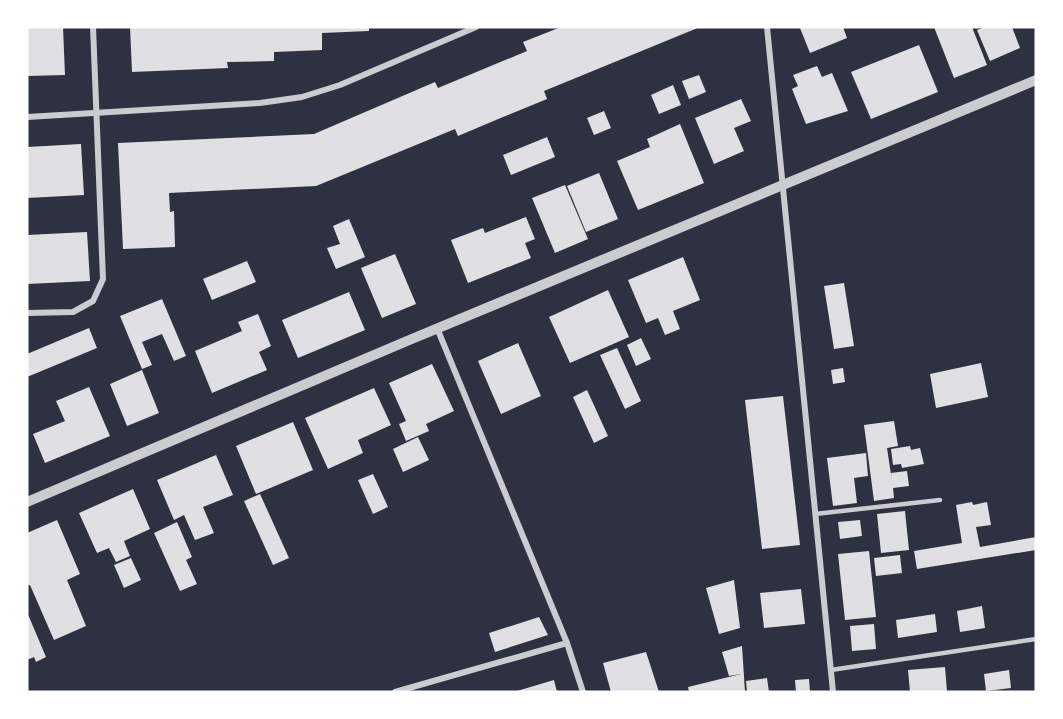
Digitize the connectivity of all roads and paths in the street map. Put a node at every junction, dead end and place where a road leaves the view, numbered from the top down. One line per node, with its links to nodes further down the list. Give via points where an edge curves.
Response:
1 (93, 27): 5 (street)
2 (767, 27): 7 (street)
3 (473, 28): 5 (street, via 340,85 302,97)
4 (1036, 80): 7 (street)
5 (97, 114): 6 (street); 8 (street, via 103,279 93,301 73,312)
6 (27, 117)
7 (782, 186): 9 (street); 12 (street)
8 (27, 313)
9 (437, 328): 11 (street); 14 (street)
10 (940, 500): 12 (lane)
11 (27, 502)
12 (815, 514): 15 (street)
13 (1036, 639): 15 (lane)
14 (567, 643): 16 (street); 17 (street)
15 (831, 670): 18 (street)
16 (395, 692)
17 (583, 692)
18 (833, 692)

